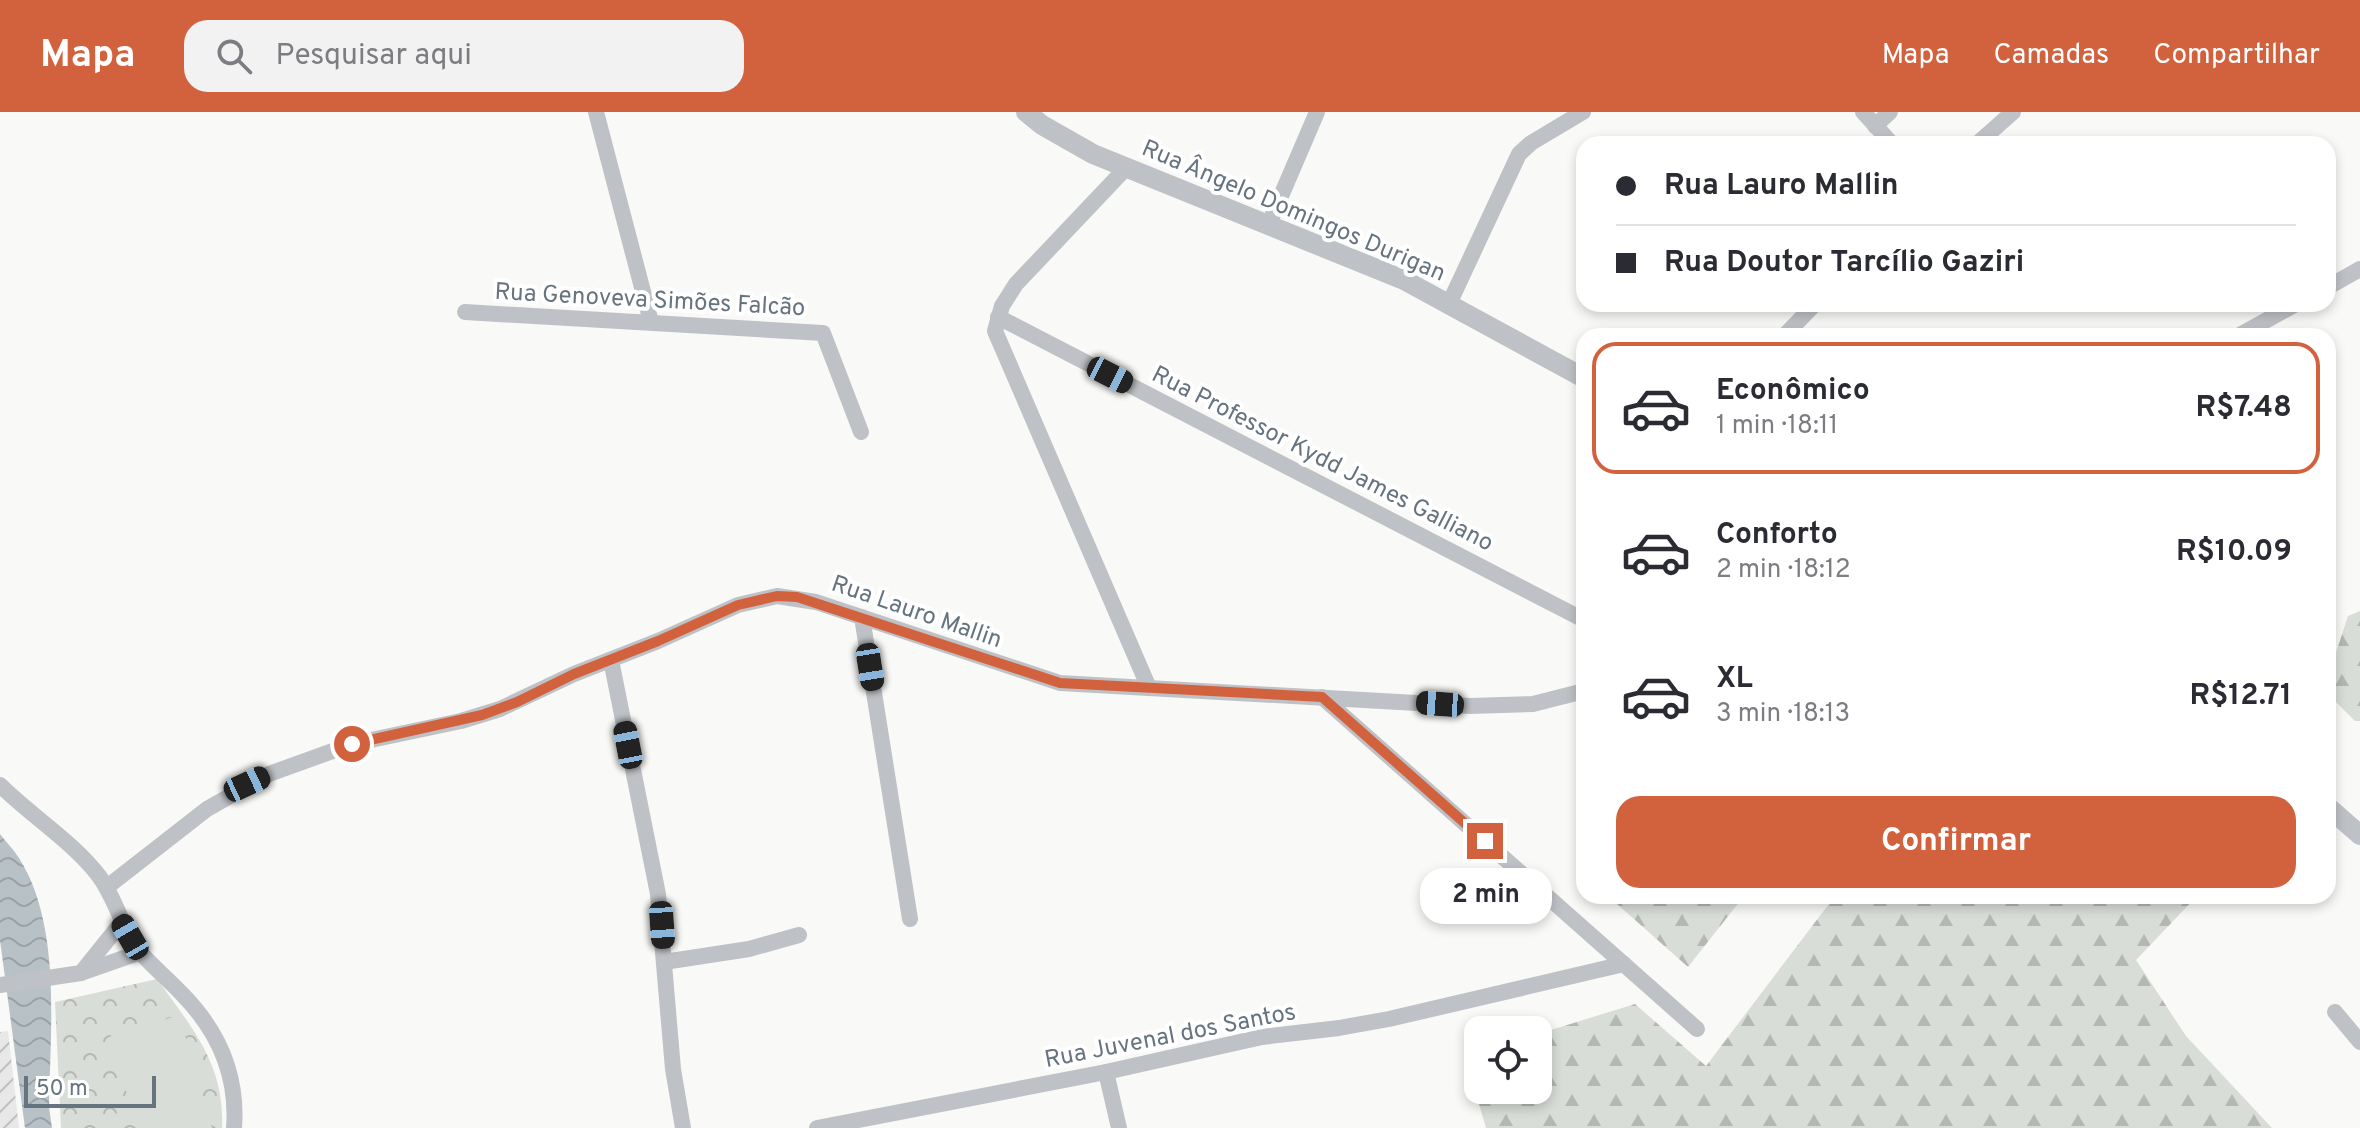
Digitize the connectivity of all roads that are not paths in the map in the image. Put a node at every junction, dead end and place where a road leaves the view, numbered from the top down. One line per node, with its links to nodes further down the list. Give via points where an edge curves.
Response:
1 (596, 112): 19 (street)
2 (1026, 112): 10 (street, Rua Ângelo Domingos Durigan, via 1069,142)
3 (1317, 112): 11 (street)
4 (1583, 112): 14 (street, via 1519,154)
5 (1863, 112): 7 (street)
6 (2013, 112): 9 (street)
7 (1882, 119): 8 (street)
8 (1898, 136)
9 (1986, 136)
10 (1126, 168): 11 (street, Rua Ângelo Domingos Durigan); 18 (street, via 1016,284)
11 (1269, 224): 14 (street, Rua Ângelo Domingos Durigan)
12 (2360, 269): 13 (street)
13 (2336, 282)
14 (1449, 304): 22 (street, Rua Ângelo Domingos Durigan)
15 (465, 312): 19 (street, Rua Genoveva Simões Falcão)
16 (1807, 312): 20 (street)
17 (2282, 312): 21 (street)
18 (998, 317): 24 (street, Rua Professor Kydd James Galliano); 27 (street, via 999,343)
19 (651, 322): 23 (street, Rua Genoveva Simões Falcão, via 823,333)
20 (1792, 328)
21 (2252, 328)
22 (1576, 374)
23 (861, 432)
24 (1576, 616)
25 (862, 617): 26 (street, Rua Lauro Mallin, via 797,597 758,599); 27 (street, Rua Lauro Mallin, via 1045,679); 34 (street)
26 (611, 660): 33 (street, Rua Lauro Mallin, via 482,715 352,744 269,774 207,809); 38 (street, via 658,894)
27 (1149, 688): 29 (street, Rua Lauro Mallin)
28 (1576, 693): 29 (street, Rua Lauro Mallin, via 1502,706)
29 (1322, 697): 39 (street)
30 (0, 785): 33 (street, via 88,863)
31 (2336, 814): 32 (street)
32 (2360, 835)
33 (107, 887): 35 (street)
34 (910, 919)
35 (122, 922): 37 (street); 40 (street)
36 (799, 935): 38 (street)
37 (141, 952): 40 (street); 46 (street, via 199,1013 222,1047 233,1092)
38 (664, 962): 47 (street)
39 (1624, 964): 43 (street); 45 (street, Rua Juvenal dos Santos, via 1389,1019 1262,1037)
40 (81, 973): 41 (street)
41 (0, 985)
42 (2335, 1012): 44 (street)
43 (1697, 1029)
44 (2360, 1042)
45 (1106, 1072): 48 (street, Rua Juvenal dos Santos); 49 (street)
46 (234, 1128)
47 (683, 1128)
48 (817, 1128)
49 (1119, 1128)

